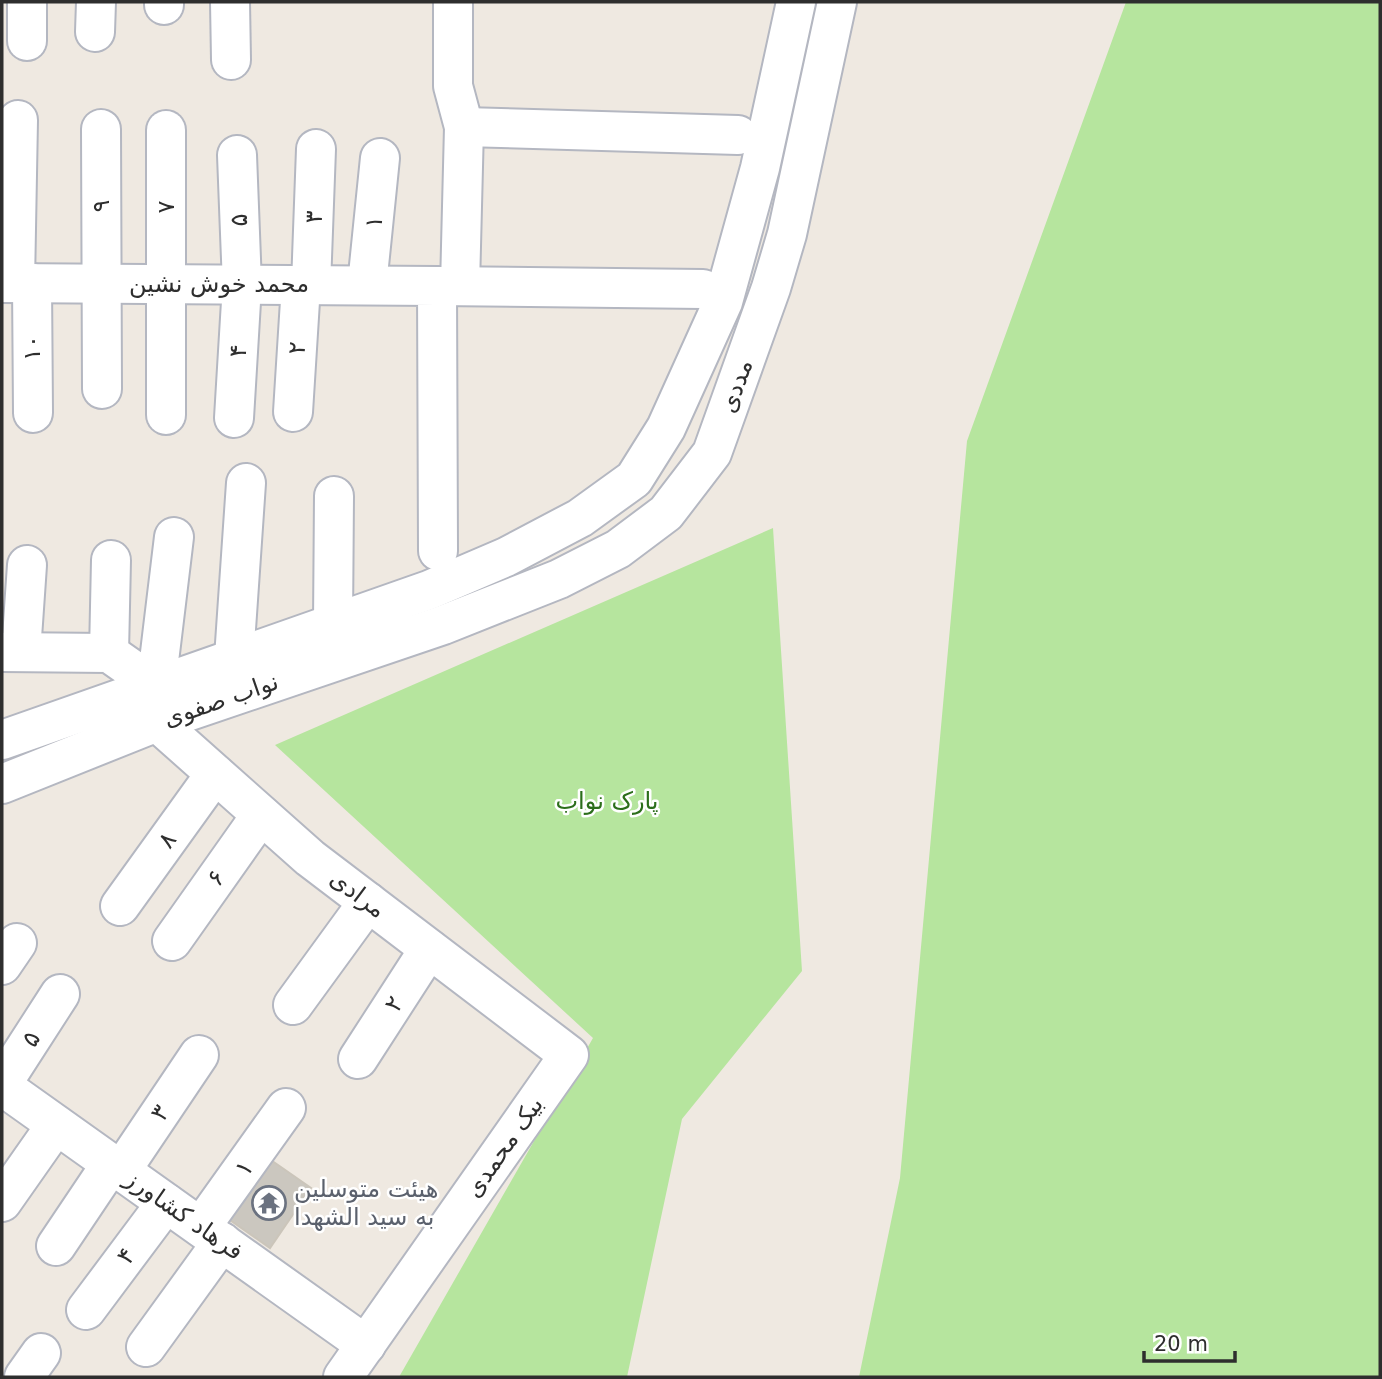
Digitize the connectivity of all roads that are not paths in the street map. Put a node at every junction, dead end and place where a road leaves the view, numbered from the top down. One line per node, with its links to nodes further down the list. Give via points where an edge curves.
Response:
1 (27, 2): 6 (street)
2 (230, 2): 7 (street)
3 (453, 2): 9 (street, via 453,86)
4 (796, 2): 35 (street, مددی, via 760,168 723,302 666,428 634,479 580,518)
5 (837, 2): 37 (street, مددی, via 787,234 712,453 666,513 618,549 559,579)
6 (27, 41)
7 (231, 60)
8 (18, 120): 16 (street, ۱۰)
9 (464, 127): 12 (street); 22 (street)
10 (101, 129): 17 (street, ۹)
11 (166, 130): 18 (street, ۷)
12 (738, 135)
13 (316, 149): 20 (street, ۳)
14 (237, 155): 19 (street, ۵)
15 (380, 158): 21 (street, ۱)
16 (16, 283): 17 (street, محمد خوش نشین); 26 (street, ۱۰)
17 (100, 284): 18 (street, محمد خوش نشین); 24 (street)
18 (165, 284): 19 (street, محمد خوش نشین); 27 (street)
19 (242, 285): 20 (street, محمد خوش نشین); 28 (street, ۴)
20 (306, 285): 21 (street, محمد خوش نشین); 25 (street, ۲)
21 (367, 285): 22 (street, محمد خوش نشین)
22 (449, 286): 23 (street, محمد خوش نشین); 32 (street)
23 (703, 289)
24 (102, 389)
25 (293, 412)
26 (33, 413)
27 (166, 415)
28 (234, 418)
29 (246, 483): 40 (street)
30 (334, 496): 36 (street)
31 (174, 537): 41 (street)
32 (438, 551)
33 (111, 560): 39 (street)
34 (27, 565): 38 (street)
35 (429, 590): 36 (street, نواب صفوی); 37 (street)
36 (333, 624): 40 (street, نواب صفوی)
37 (443, 625): 41 (street, نواب صفوی)
38 (12, 652): 39 (street)
39 (109, 653): 41 (street, مرادی)
40 (234, 658): 41 (street, نواب صفوی)
41 (156, 704): 42 (street, نواب صفوی); 43 (street, مرادی); 44 (street, نواب صفوی)
42 (2, 740)
43 (215, 774): 45 (street, مرادی); 47 (street, ۸)
44 (2, 784)
45 (261, 814): 46 (street, مرادی); 48 (street, ۶)
46 (368, 902): 49 (street, مرادی); 51 (street)
47 (120, 906)
48 (172, 941)
49 (429, 949): 53 (street, مرادی); 54 (street, ۲)
50 (60, 994): 55 (street, ۵)
51 (293, 1006)
52 (199, 1055): 58 (street, ۳)
53 (569, 1055): 64 (street, بیک محمدی)
54 (358, 1059)
55 (2, 1085): 57 (street, فرهاد کشاورز)
56 (286, 1108): 61 (street, ۱)
57 (56, 1125): 58 (street, فرهاد کشاورز); 59 (street)
58 (116, 1167): 60 (street, فرهاد کشاورز); 62 (street)
59 (2, 1202)
60 (166, 1203): 61 (street, فرهاد کشاورز); 63 (street, ۴)
61 (211, 1235): 64 (street, فرهاد کشاورز); 65 (street)
62 (56, 1246)
63 (86, 1310)
64 (366, 1345): 66 (street, بیک محمدی)
65 (146, 1347)
66 (343, 1377)

